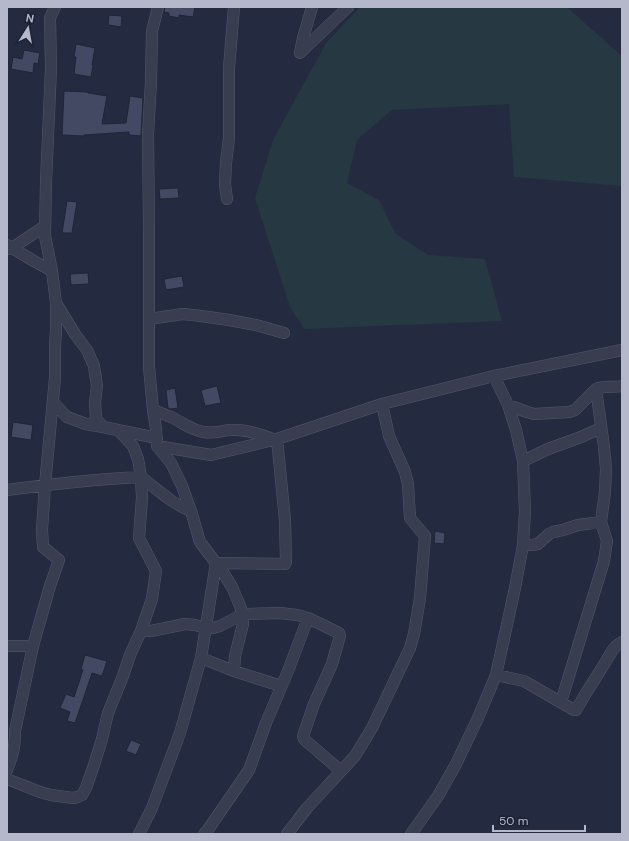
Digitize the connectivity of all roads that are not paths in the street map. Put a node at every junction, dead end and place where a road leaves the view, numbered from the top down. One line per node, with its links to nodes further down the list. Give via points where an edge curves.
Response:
1 (55, 7): 7 (street, via 50,18)
2 (158, 7): 11 (street, via 152,31 148,134)
3 (234, 7): 6 (street, via 225,184)
4 (312, 7): 5 (street, via 300,53)
5 (348, 7)
6 (228, 199)
7 (46, 226): 8 (street); 9 (street, via 45,236)
8 (9, 247): 9 (street)
9 (52, 271): 10 (street)
10 (56, 303): 17 (street); 21 (street, via 87,350 94,366 97,386 96,418)
11 (149, 319): 12 (street, via 183,314 256,325); 20 (street, via 149,367)
12 (284, 333)
13 (622, 350): 14 (street)
14 (494, 376): 18 (street); 19 (street)
15 (622, 386): 16 (street)
16 (596, 389): 19 (street, via 575,410 569,412 534,414); 22 (street)
17 (53, 402): 21 (street, via 67,417); 28 (street)
18 (382, 404): 24 (street); 47 (street, via 389,436 408,484 410,518 424,536 420,598 410,648 372,728 355,756)
19 (508, 405): 26 (street)
20 (153, 410): 24 (street, via 203,432 245,430); 25 (street)
21 (103, 427): 23 (street)
22 (601, 428): 26 (street); 31 (street, via 606,469)
23 (120, 432): 25 (street); 27 (street, via 133,446)
24 (276, 440): 25 (street, via 211,455); 33 (street, via 285,520 286,562)
25 (157, 442): 30 (street, via 172,462)
26 (523, 461): 32 (street)
27 (141, 477): 28 (street); 30 (street, via 172,501); 37 (street, via 139,538 156,571 152,599)
28 (45, 485): 29 (street); 40 (street, via 42,547 59,560)
29 (7, 490)
30 (191, 511): 33 (street, via 200,542)
31 (601, 522): 32 (street, via 553,532 538,544); 45 (street, via 607,541 604,561)
32 (523, 545): 43 (street)
33 (216, 565): 34 (street, via 232,587); 36 (street)
34 (243, 614): 35 (street, via 280,613); 36 (street, via 220,626); 42 (street)
35 (308, 618): 44 (street); 47 (street, via 340,634 332,664 303,736)
36 (206, 628): 37 (street, via 185,624); 41 (street)
37 (142, 631): 48 (street, via 108,713 94,765 82,794 73,798 58,796)
38 (622, 642): 45 (street, via 612,651 576,710)
39 (7, 646): 40 (street)
40 (33, 646): 46 (street, via 15,732 14,750)
41 (201, 658): 42 (street); 49 (street, via 180,733 152,808)
42 (234, 671): 44 (street)
43 (496, 675): 45 (street, via 524,682); 52 (street, via 456,764 438,796)
44 (281, 686): 50 (street, via 249,770)
45 (561, 702)
46 (7, 770)
47 (341, 771): 51 (street)
48 (7, 779)
49 (139, 834)
50 (204, 834)
51 (287, 834)
52 (411, 834)

